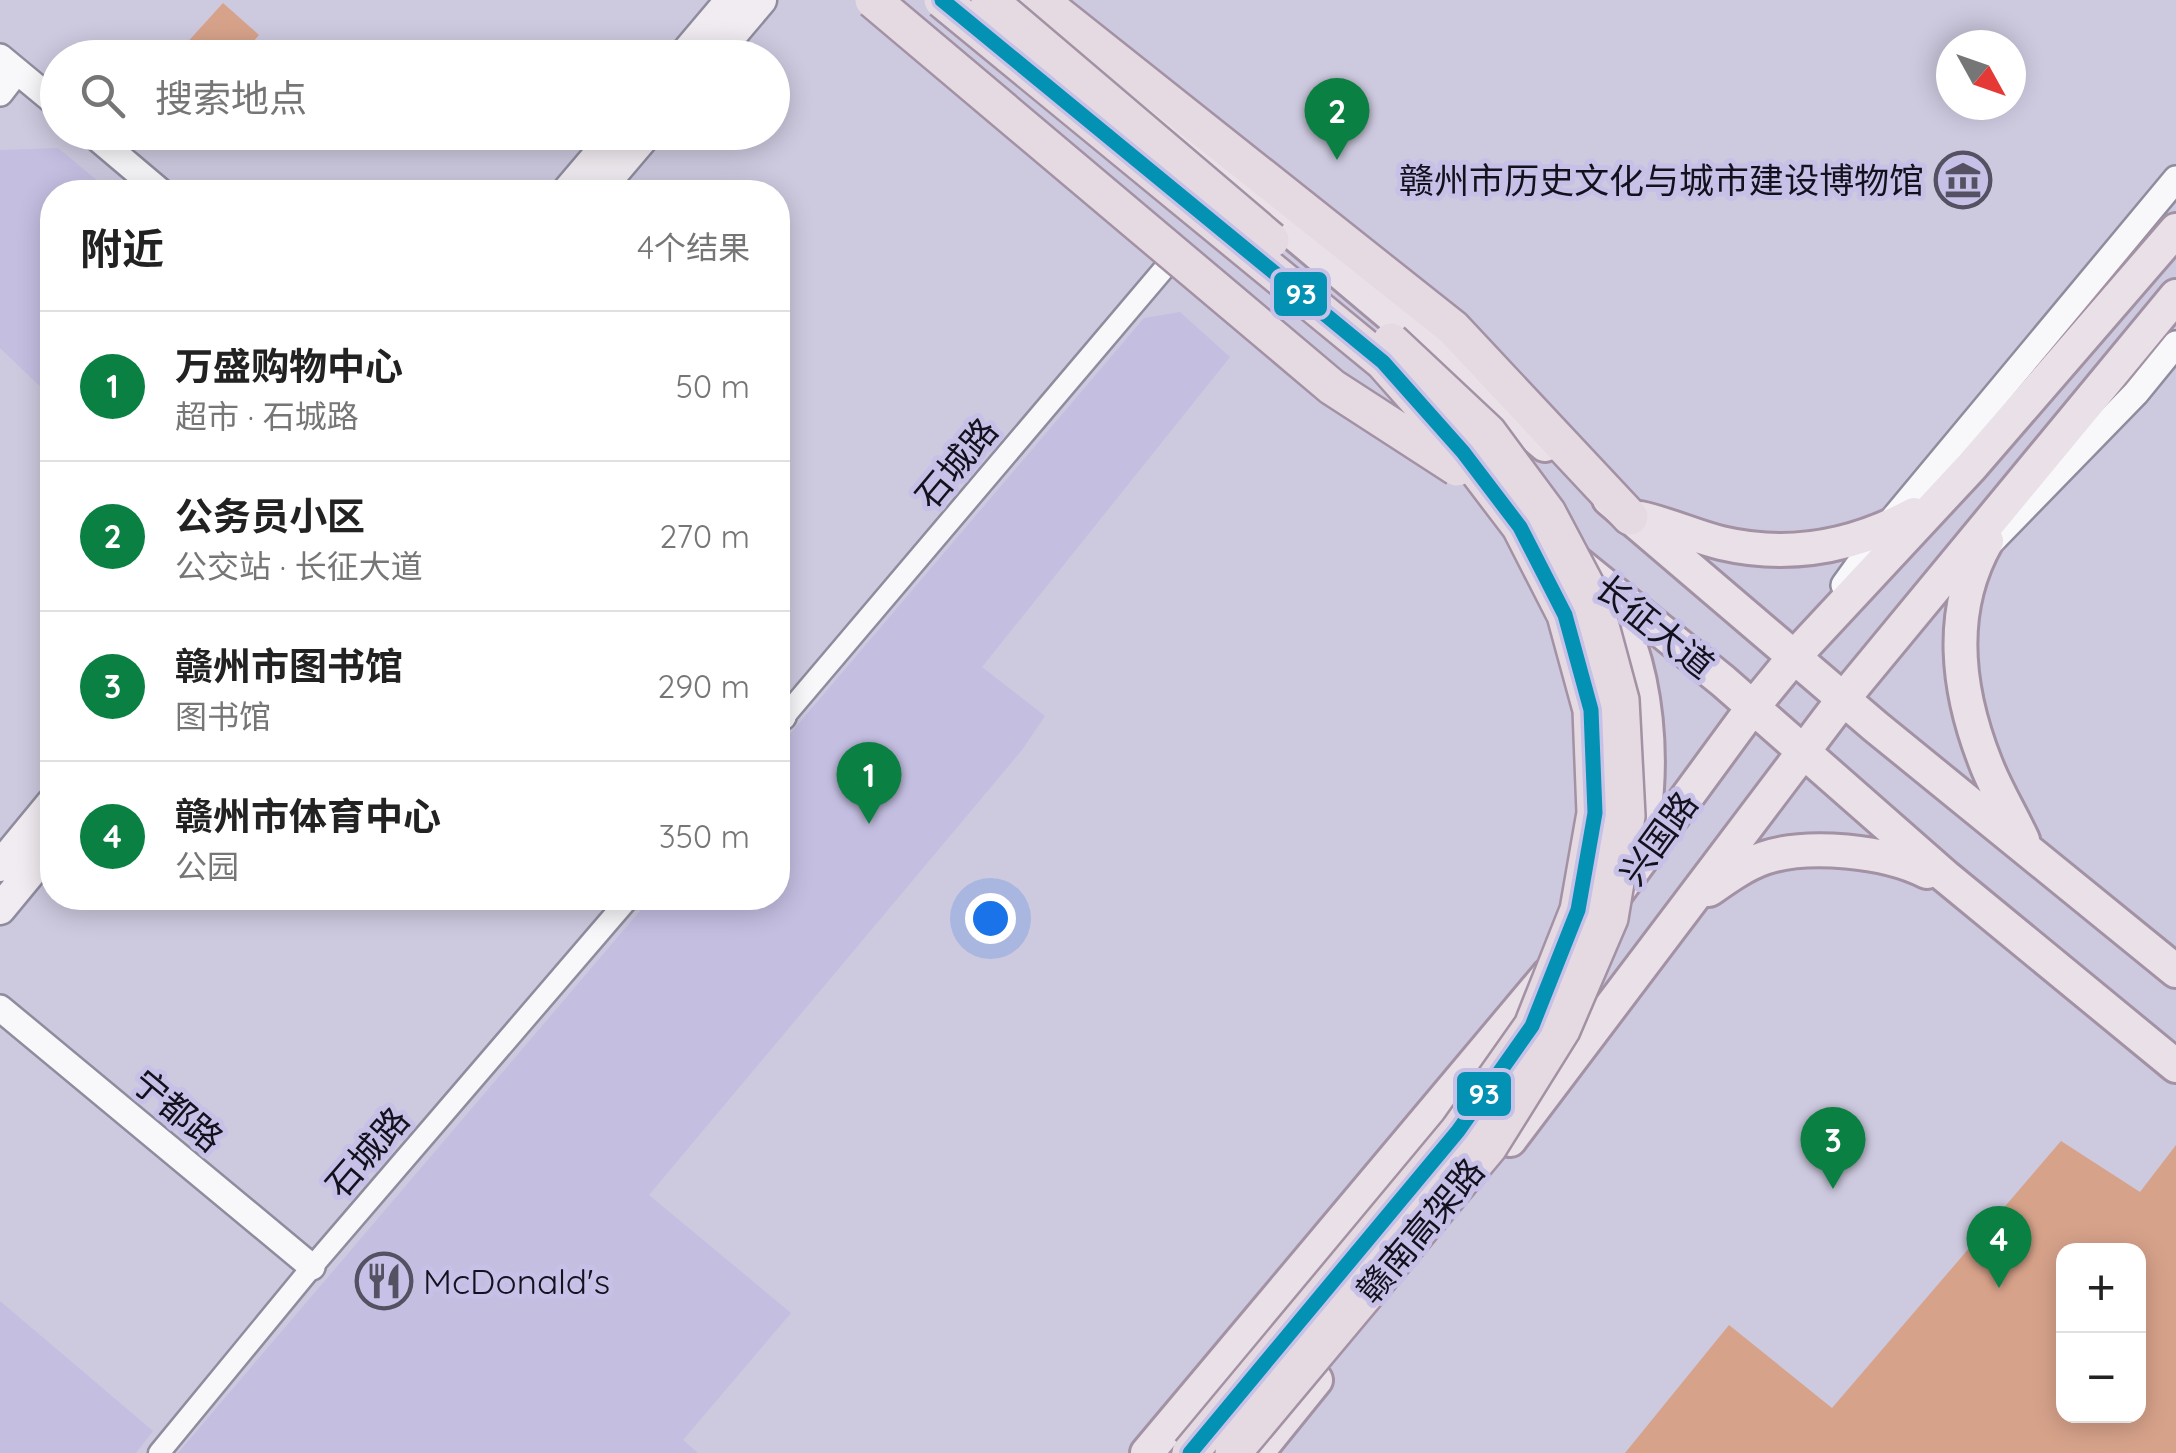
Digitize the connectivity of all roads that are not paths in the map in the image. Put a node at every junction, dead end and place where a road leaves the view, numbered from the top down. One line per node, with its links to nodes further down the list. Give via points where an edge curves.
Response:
1 (731, 0): 9 (main road)
2 (761, 0): 10 (main road)
3 (873, 0): 26 (highway, bridge, via 1332,387)
4 (898, 0): 22 (main road, 长征大道)
5 (942, 0): 52 (highway, 赣南高架路, bridge, via 1383,362 1520,527 1565,615 1591,710 1594,812 1578,910 1532,1026 1458,1130)
6 (989, 0): 53 (highway, 赣南高架路, bridge, via 1488,432 1548,513 1594,600 1621,700 1627,816 1610,918 1562,1030 1489,1147)
7 (1017, 0): 28 (main road, 长征大道)
8 (1040, 0): 28 (highway, via 1453,328)
9 (697, 40)
10 (727, 40)
11 (8, 64): 12 (street); 13 (street)
12 (40, 90)
13 (0, 93)
14 (111, 150): 18 (street)
15 (603, 150): 19 (main road)
16 (633, 150): 20 (main road)
17 (2176, 179): 29 (street)
18 (147, 180)
19 (577, 180)
20 (607, 180)
21 (2176, 230): 25 (main road, 兴国路)
22 (1185, 244): 26 (main road, 长征大道); 34 (street, 石城路)
23 (2176, 296): 27 (main road, 兴国路)
24 (2176, 344): 30 (street)
25 (1971, 467): 29 (main road, via 1933,504); 32 (main road, 兴国路)
26 (1457, 468): 31 (main road, 长征大道)
27 (2008, 496): 30 (main road); 33 (main road, 兴国路)
28 (1630, 516): 29 (main road, via 1718,542 1774,550 1828,547); 32 (main road, 长征大道)
29 (1883, 531): 32 (street)
30 (1979, 554): 33 (street); 38 (main road, via 1960,614 1961,659 1977,740)
31 (1591, 574): 35 (main road, 长征大道); 41 (main road, via 1620,623 1644,713 1646,796)
32 (1794, 657): 33 (main road, 长征大道); 35 (main road, 兴国路)
33 (1844, 698): 36 (main road, 兴国路); 38 (main road, 长征大道)
34 (790, 705)
35 (1753, 707): 36 (main road, 长征大道); 41 (main road, 兴国路)
36 (1804, 752): 42 (main road, 长征大道); 45 (main road, 兴国路)
37 (40, 818): 40 (main road)
38 (2026, 848): 46 (main road, 长征大道)
39 (40, 861): 43 (main road)
40 (0, 866)
41 (1630, 878): 51 (main road, 兴国路)
42 (1968, 896): 45 (main road, via 1883,854 1792,853 1766,857 1718,883); 48 (main road, 长征大道)
43 (0, 909)
44 (618, 910): 49 (street, 石城路)
45 (1660, 940): 54 (main road, 兴国路, via 1498,1156)
46 (2176, 971)
47 (0, 1008): 49 (street, 宁都路)
48 (2176, 1066)
49 (312, 1267): 50 (street, 石城路)
50 (159, 1453)
51 (1146, 1453)
52 (1190, 1453)
53 (1233, 1453)
54 (1257, 1453)

